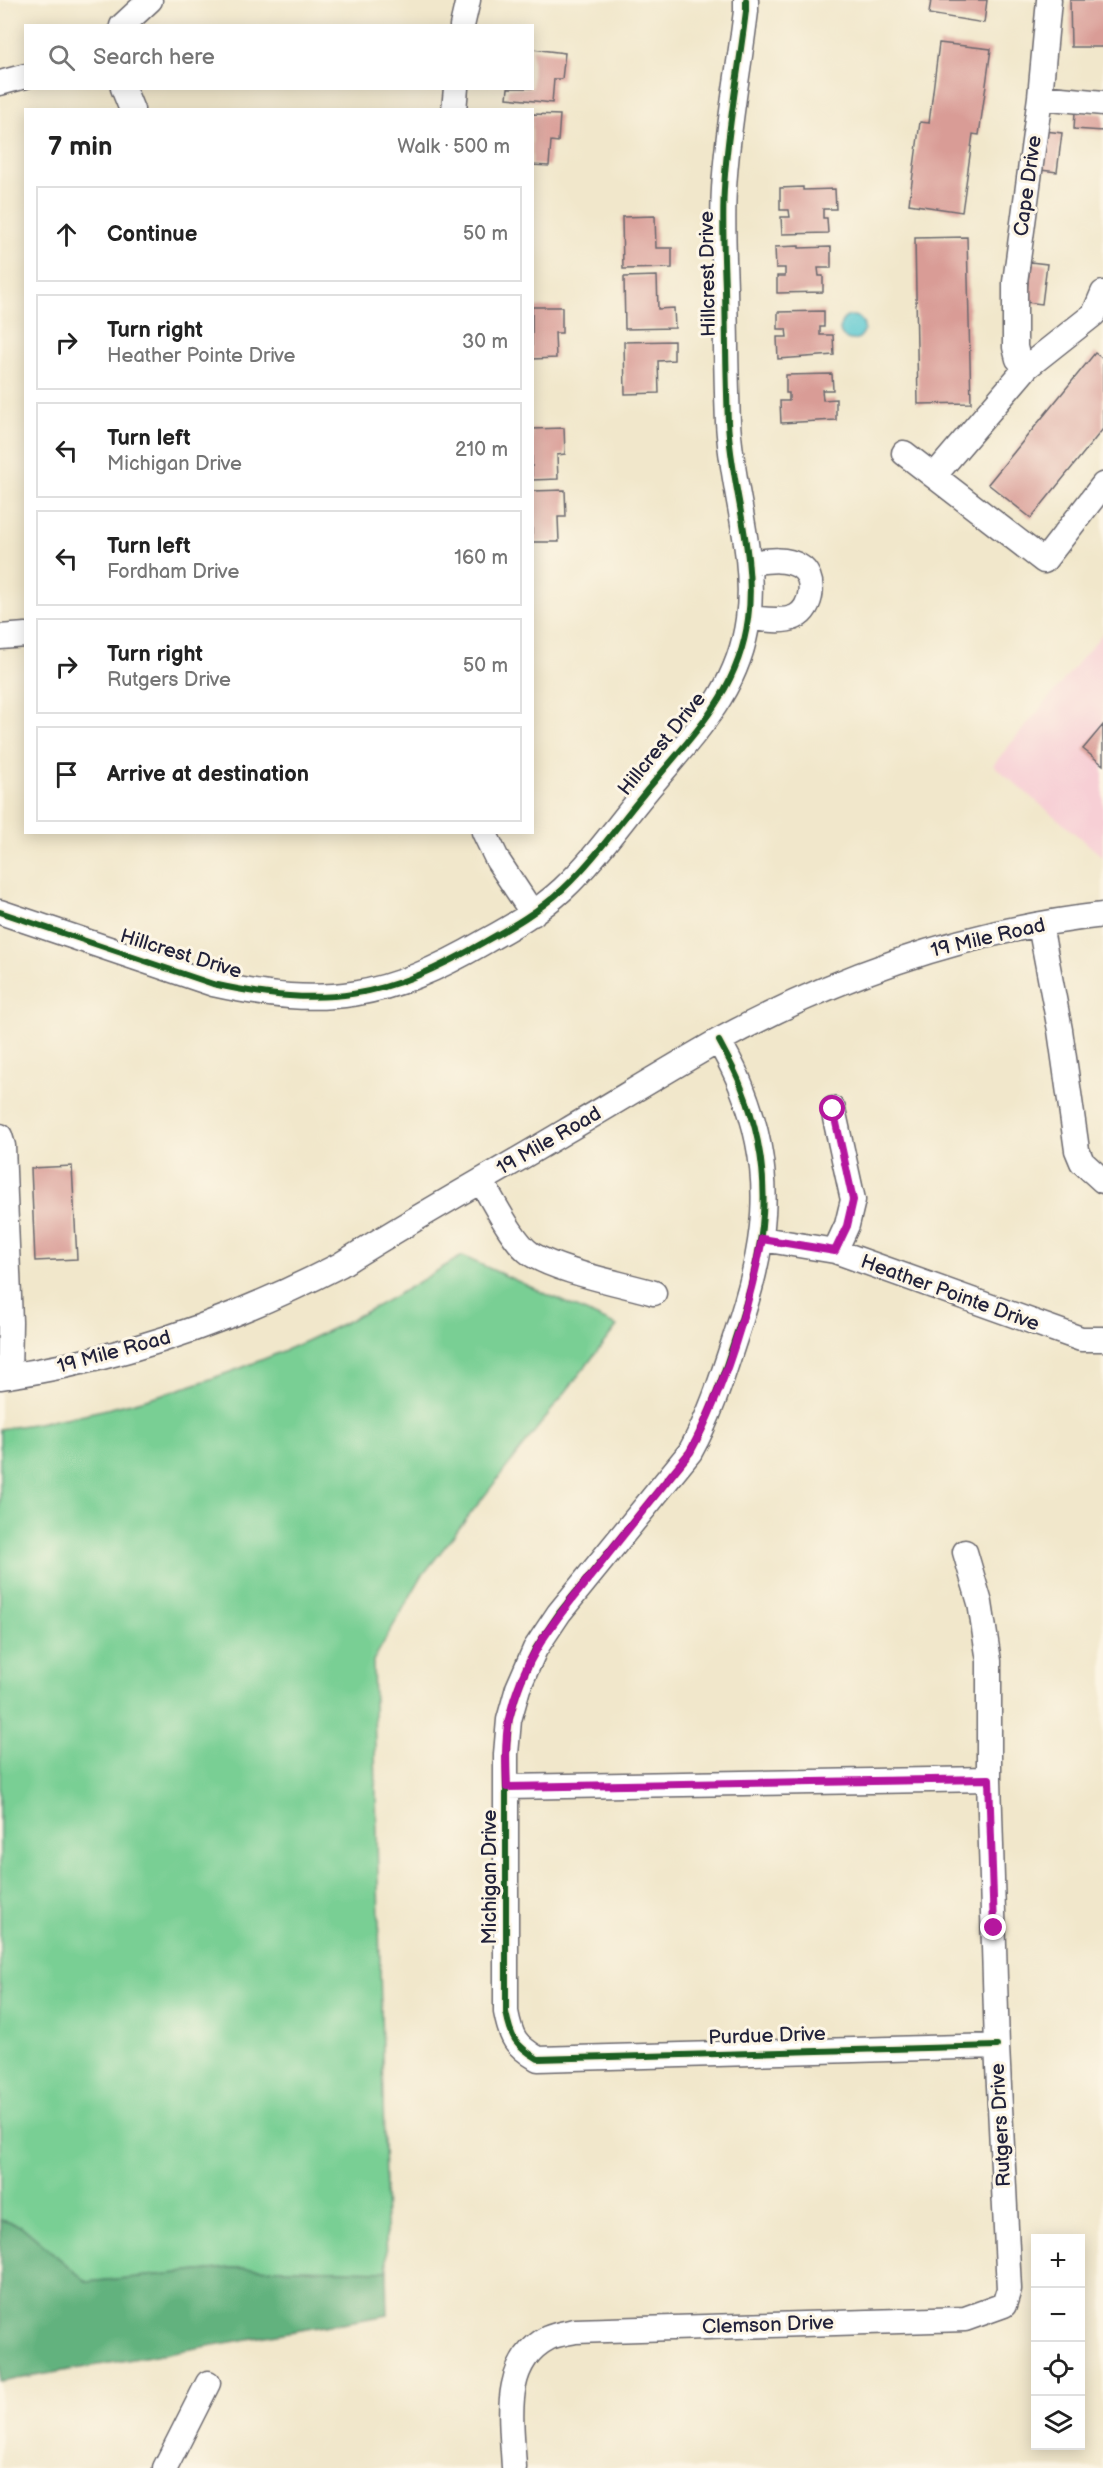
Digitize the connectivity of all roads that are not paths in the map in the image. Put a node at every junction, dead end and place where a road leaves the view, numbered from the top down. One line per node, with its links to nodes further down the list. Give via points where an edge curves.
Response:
1 (150, 0): 5 (street)
2 (468, 0): 6 (street)
3 (746, 0): 20 (street, Hillcrest Drive, via 726,159 723,221 728,424 732,473)
4 (1049, 0): 11 (street, Cape Drive)
5 (124, 24)
6 (462, 24)
7 (24, 77): 8 (street)
8 (0, 83)
9 (124, 90): 13 (street)
10 (456, 90): 14 (street)
11 (1040, 97): 12 (street); 16 (street, Cape Drive, via 1015,282 1015,347 1018,360)
12 (1103, 103)
13 (131, 108)
14 (454, 108)
15 (1103, 293): 16 (street, via 1094,314)
16 (1027, 367): 18 (street)
17 (904, 453): 18 (street)
18 (934, 476): 19 (street, via 1044,561)
19 (1103, 485)
20 (748, 563): 21 (street, Hillcrest Drive); 21 (street, via 776,560 799,565 806,571 810,586 807,606 797,616)
21 (748, 618): 26 (street, Hillcrest Drive, via 737,664 714,709 586,864)
22 (24, 635): 23 (street)
23 (0, 637)
24 (485, 834): 26 (street)
25 (0, 912): 26 (street, Hillcrest Drive, via 213,984 245,992 305,997 362,994 386,988 435,969)
26 (533, 914)
27 (1103, 915): 28 (street, 19 Mile Road)
28 (1040, 925): 29 (street, 19 Mile Road, via 968,939 897,961 833,986); 33 (street, via 1077,1150 1082,1162)
29 (719, 1041): 32 (street, 19 Mile Road); 34 (street, Michigan Drive, via 741,1086 759,1145 765,1214)
30 (833, 1109): 35 (street, via 853,1200)
31 (0, 1136): 38 (street, via 7,1240)
32 (482, 1181): 36 (street, via 513,1233 530,1253 567,1269); 38 (street, 19 Mile Road, via 340,1265 228,1317 98,1359)
33 (1103, 1181)
34 (762, 1239): 35 (street, Heather Pointe Drive); 41 (street, Michigan Drive, via 753,1284 727,1362 690,1452 559,1613 535,1649 509,1720)
35 (835, 1251): 37 (street, Heather Pointe Drive, via 1081,1339)
36 (654, 1293)
37 (1103, 1338)
38 (4, 1376)
39 (965, 1552): 40 (street, Rutgers Drive, via 980,1603 990,1661)
40 (989, 1779): 41 (street); 42 (street, Rutgers Drive)
41 (507, 1787): 43 (street, Michigan Drive, via 506,2012 518,2047)
42 (997, 2046): 43 (street, Purdue Drive); 44 (street, Rutgers Drive, via 1009,2289)
43 (538, 2059)
44 (1004, 2305): 47 (street, Clemson Drive, via 966,2319 575,2331 549,2338 523,2360 515,2376 511,2405)
45 (208, 2383): 46 (street)
46 (165, 2468)
47 (514, 2468)

